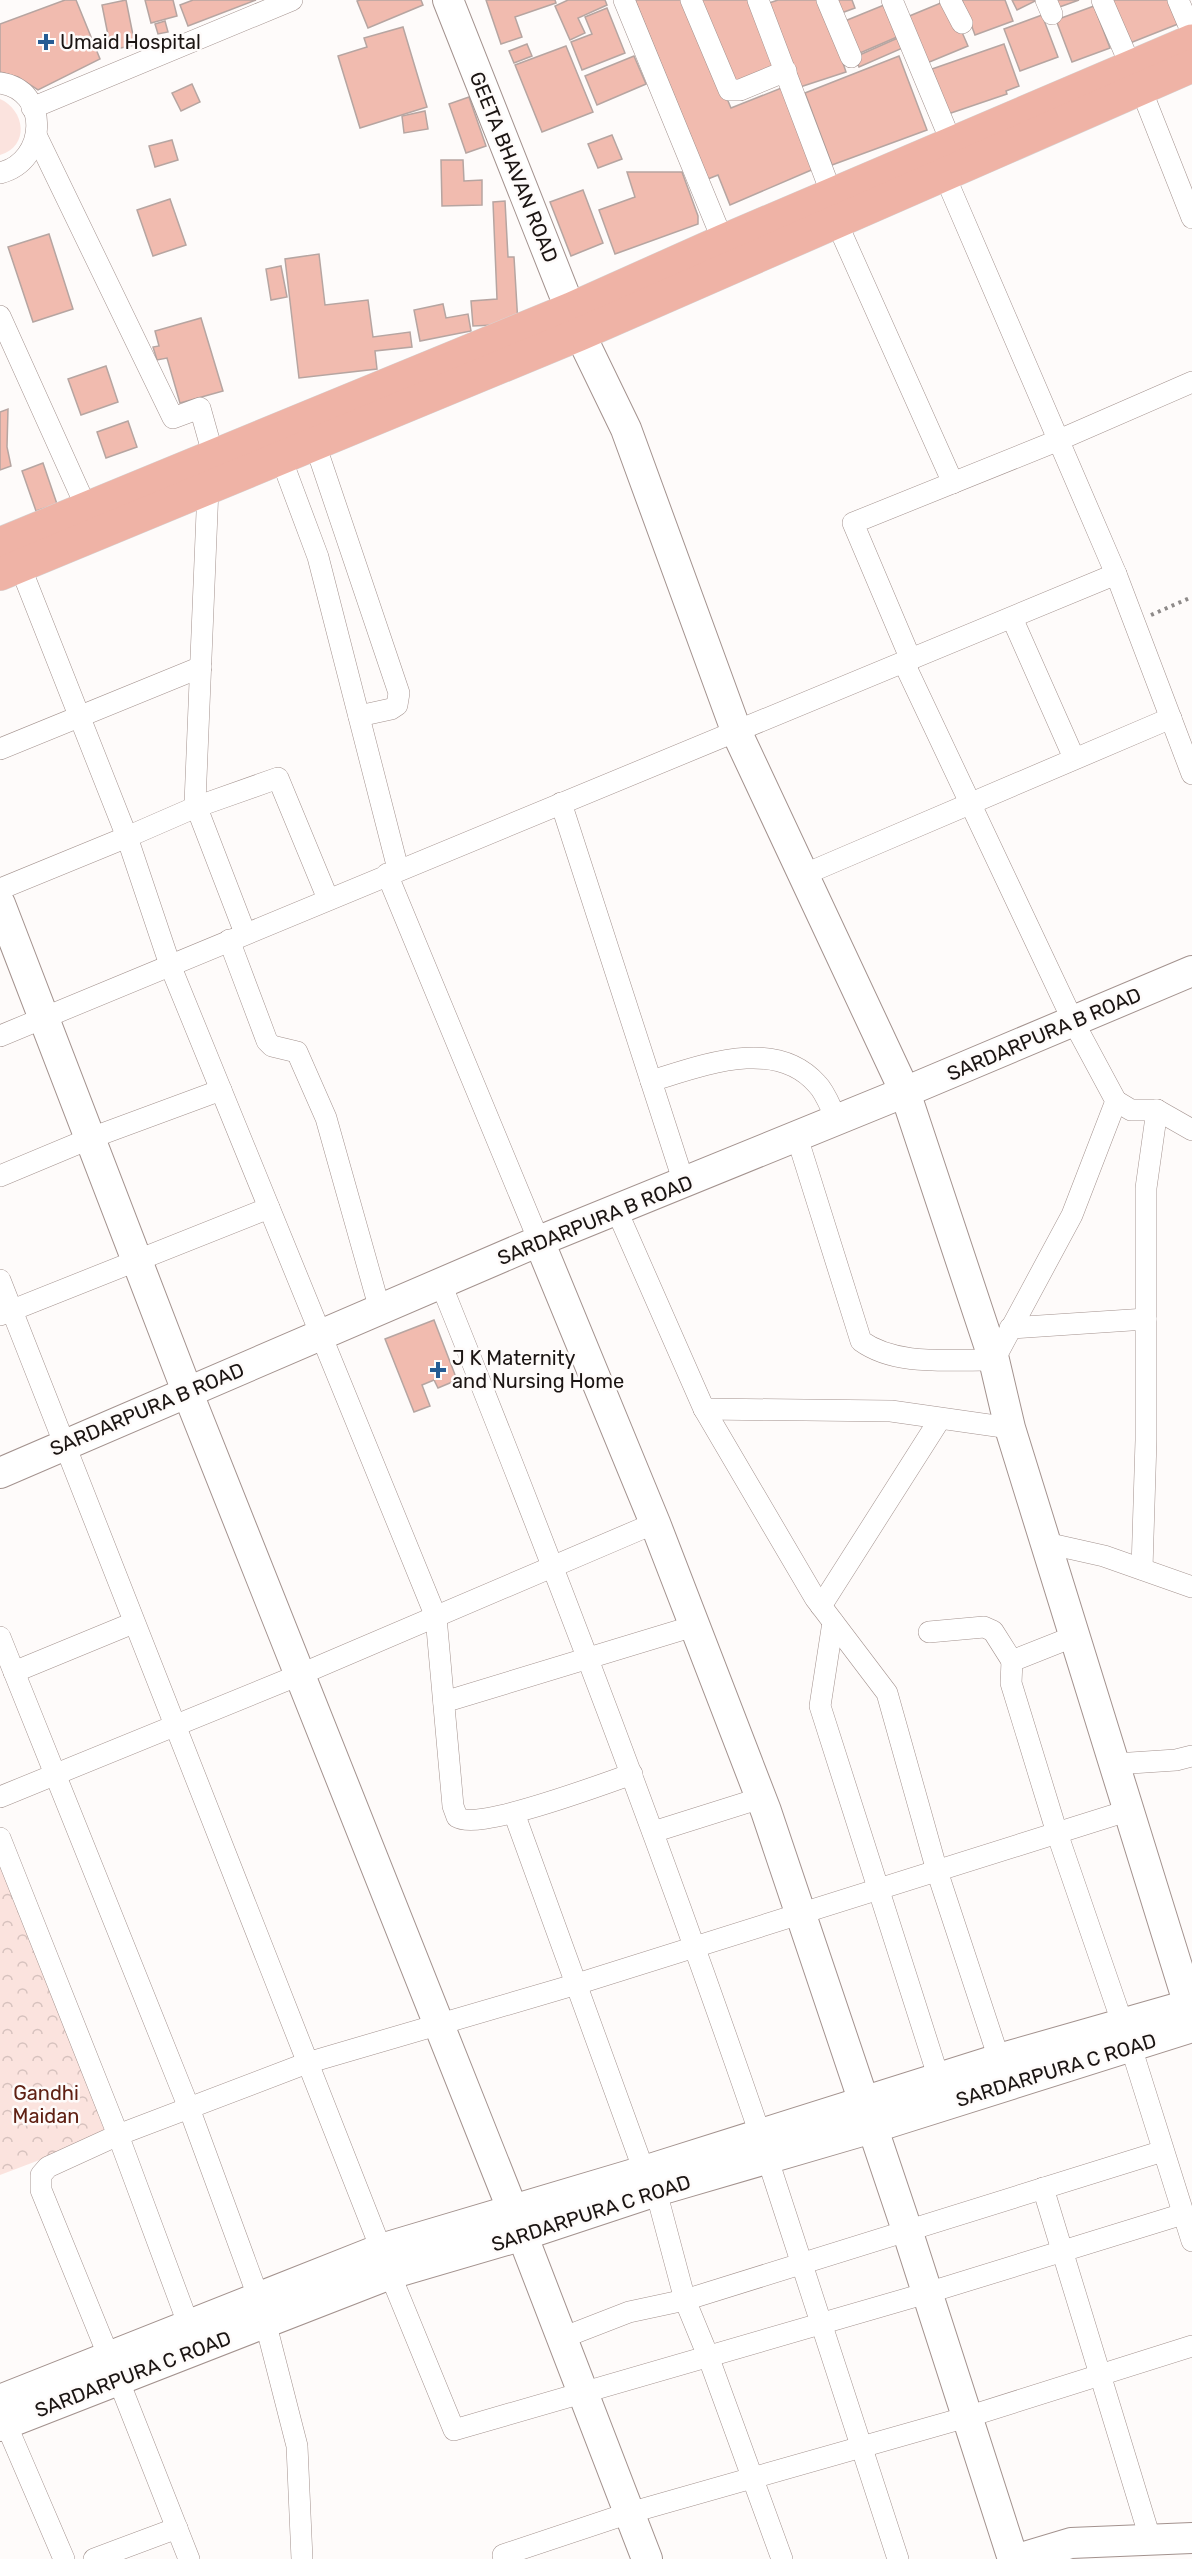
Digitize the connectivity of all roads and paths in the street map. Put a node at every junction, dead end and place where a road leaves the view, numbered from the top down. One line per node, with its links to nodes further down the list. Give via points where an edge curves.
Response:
1 (292, 0): 19 (street)
2 (448, 0): 27 (street, GEETA BHAVAN ROAD)
3 (624, 0): 25 (street)
4 (691, 0): 16 (street, via 729,90 740,90)
5 (758, 0): 16 (street)
6 (827, 0): 14 (street)
7 (950, 0): 11 (street)
8 (1102, 0): 17 (street)
9 (1178, 0): 12 (street)
10 (897, 2): 21 (street)
11 (962, 23)
12 (1192, 33)
13 (1192, 41): 17 (main road)
14 (851, 57)
15 (1192, 66): 17 (main road)
16 (786, 72): 23 (street)
17 (1136, 79): 21 (main road); 24 (street)
18 (0, 83): 19 (street, via 15,87)
19 (32, 108): 20 (street)
20 (37, 137): 22 (street, via 31,152 17,166); 32 (street, via 173,418 200,408)
21 (948, 159): 23 (main road); 29 (street)
22 (0, 173)
23 (834, 208): 25 (main road); 27 (main road); 33 (street)
24 (1192, 218)
25 (723, 240): 27 (main road)
26 (0, 316): 34 (street)
27 (575, 321): 30 (main road); 32 (main road); 45 (street, GEETA BHAVAN ROAD, via 626,429)
28 (1192, 382): 29 (street)
29 (1059, 440): 33 (street); 36 (street)
30 (315, 444): 31 (main road); 42 (street, via 399,693 397,705 391,709)
31 (281, 458): 32 (main road); 42 (street, via 318,557)
32 (211, 473): 34 (main road); 35 (main road); 41 (street)
33 (953, 483): 40 (street, via 854,523)
34 (87, 510): 35 (main road)
35 (6, 561): 43 (street)
36 (1116, 574): 38 (street); 39 (street)
37 (1192, 597): 39 (path)
38 (1012, 618): 40 (street); 47 (street)
39 (1134, 621): 44 (street)
40 (907, 662): 45 (street); 49 (street)
41 (201, 667): 43 (street); 51 (street)
42 (359, 716): 53 (street)
43 (79, 717): 46 (street); 52 (street)
44 (1171, 718): 47 (street); 48 (street)
45 (737, 733): 50 (street); 54 (street, GEETA BHAVAN ROAD)
46 (0, 749)
47 (1074, 758): 49 (street)
48 (1192, 774)
49 (969, 802): 54 (street); 62 (street)
50 (561, 803): 53 (street); 64 (street)
51 (196, 807): 52 (street); 56 (street, via 278,778); 58 (street)
52 (127, 837): 55 (street); 59 (street)
53 (392, 871): 56 (street); 77 (street)
54 (803, 874): 66 (street, GEETA BHAVAN ROAD)
55 (0, 889)
56 (328, 899): 58 (street)
57 (0, 904): 61 (street)
58 (237, 937): 59 (street); 81 (street, via 267,1041 297,1052 326,1118)
59 (170, 965): 61 (street); 65 (street)
60 (1192, 971): 62 (street, SARDARPURA B ROAD)
61 (45, 1018): 63 (street); 72 (street)
62 (1072, 1022): 66 (street, SARDARPURA B ROAD); 67 (street)
63 (0, 1036)
64 (651, 1081): 69 (street, via 739,1058 785,1064 805,1073 818,1085); 74 (street)
65 (221, 1090): 72 (street); 75 (street)
66 (905, 1092): 69 (street, SARDARPURA B ROAD); 86 (street, GEETA BHAVAN ROAD)
67 (1116, 1101): 68 (street, via 1131,1110); 84 (street, via 1072,1215)
68 (1157, 1110): 70 (street); 83 (street, via 1146,1188)
69 (837, 1120): 71 (street, SARDARPURA B ROAD)
70 (1192, 1130)
71 (797, 1137): 74 (street, SARDARPURA B ROAD); 86 (street, via 861,1341 884,1354)
72 (91, 1138): 73 (street); 78 (street)
73 (0, 1176)
74 (684, 1183): 76 (street, SARDARPURA B ROAD)
75 (269, 1208): 78 (street); 85 (street)
76 (617, 1211): 77 (street, SARDARPURA B ROAD); 88 (street)
77 (539, 1241): 80 (street, SARDARPURA B ROAD); 93 (street)
78 (136, 1260): 82 (street); 87 (street)
79 (0, 1280): 82 (street)
80 (441, 1284): 81 (street, SARDARPURA B ROAD); 95 (street)
81 (380, 1310): 85 (street, SARDARPURA B ROAD)
82 (6, 1313): 91 (street)
83 (1146, 1319): 84 (street); 96 (street)
84 (1010, 1328): 86 (street)
85 (321, 1335): 87 (street, SARDARPURA B ROAD); 99 (street)
86 (994, 1360): 90 (street, GEETA BHAVAN ROAD)
87 (187, 1391): 91 (street, SARDARPURA B ROAD); 108 (street)
88 (704, 1408): 89 (street, via 891,1411); 98 (street)
89 (940, 1419): 90 (street); 98 (street)
90 (1010, 1428): 94 (street, GEETA BHAVAN ROAD)
91 (63, 1446): 92 (street, SARDARPURA B ROAD); 100 (street)
92 (0, 1473)
93 (655, 1523): 95 (street); 101 (street)
94 (1046, 1543): 96 (street); 103 (street, GEETA BHAVAN ROAD)
95 (554, 1566): 99 (street); 105 (street)
96 (1142, 1569): 97 (street)
97 (1192, 1587)
98 (827, 1614): 122 (street, via 887,1694); 123 (street, via 820,1706)
99 (436, 1617): 108 (street); 109 (street)
100 (133, 1623): 107 (street); 110 (street)
101 (694, 1626): 105 (street); 116 (street)
102 (930, 1632): 106 (street, via 984,1627 993,1631)
103 (1075, 1636): 106 (street); 112 (street, GEETA BHAVAN ROAD)
104 (0, 1637): 107 (street)
105 (588, 1659): 109 (street); 113 (street)
106 (1012, 1661): 120 (street, via 1011,1683)
107 (14, 1672): 114 (street)
108 (299, 1675): 110 (street); 128 (street)
109 (444, 1702): 118 (street, via 457,1817 469,1821)
110 (173, 1725): 114 (street); 131 (street)
111 (1192, 1756): 112 (street)
112 (1115, 1764): 117 (street, GEETA BHAVAN ROAD)
113 (632, 1774): 118 (street); 119 (street)
114 (56, 1775): 115 (street); 133 (street)
115 (0, 1797)
116 (761, 1798): 119 (street); 124 (street)
117 (1130, 1810): 120 (street); 127 (street, GEETA BHAVAN ROAD)
118 (514, 1813): 126 (street)
119 (653, 1832): 125 (street)
120 (1057, 1833): 122 (street); 129 (street)
121 (0, 1838): 135 (street)
122 (937, 1871): 123 (street); 130 (street)
123 (880, 1889): 124 (street); 132 (street)
124 (801, 1914): 125 (street); 134 (street)
125 (696, 1947): 126 (street); 136 (street)
126 (577, 1984): 128 (street); 138 (street)
127 (1191, 2012): 129 (street, SARDARPURA C ROAD)
128 (438, 2026): 131 (street); 141 (street)
129 (1127, 2036): 130 (street, SARDARPURA C ROAD); 134 (street, SARDARPURA C ROAD); 137 (street)
130 (999, 2059): 132 (street, SARDARPURA C ROAD)
131 (307, 2063): 133 (street); 145 (street)
132 (939, 2079): 134 (street, SARDARPURA C ROAD)
133 (189, 2108): 135 (street); 149 (street)
134 (868, 2115): 136 (street, SARDARPURA C ROAD); 142 (street)
135 (117, 2135): 151 (street); 155 (street, via 48,2167 39,2183)
136 (763, 2146): 138 (street, SARDARPURA C ROAD); 146 (street)
137 (1163, 2151): 139 (street); 140 (street)
138 (650, 2181): 141 (street, SARDARPURA C ROAD); 148 (street)
139 (1043, 2188): 142 (street); 144 (street)
140 (1183, 2214): 143 (street); 144 (street)
141 (517, 2224): 145 (street, SARDARPURA C ROAD); 152 (street)
142 (907, 2230): 146 (street); 147 (street)
143 (1192, 2241)
144 (1063, 2251): 147 (street); 156 (street)
145 (385, 2262): 149 (street, SARDARPURA C ROAD); 157 (street, via 454,2430)
146 (801, 2264): 148 (street); 150 (street)
147 (927, 2293): 150 (street); 159 (street)
148 (685, 2300): 152 (street, via 629,2313); 154 (street)
149 (262, 2310): 151 (street, SARDARPURA C ROAD); 155 (street, SARDARPURA C ROAD); 169 (street, via 297,2446)
150 (819, 2324): 154 (street); 160 (street)
151 (189, 2326): 155 (street, SARDARPURA C ROAD)
152 (562, 2338): 157 (street)
153 (1192, 2346): 156 (street)
154 (708, 2356): 157 (street); 161 (street)
155 (114, 2368): 158 (street, SARDARPURA C ROAD); 163 (street)
156 (1101, 2374): 159 (street); 164 (street)
157 (583, 2392): 162 (street)
158 (2, 2416): 166 (street)
159 (967, 2417): 160 (street); 174 (street)
160 (862, 2446): 161 (street); 173 (street)
161 (754, 2479): 162 (street); 172 (street)
162 (629, 2513): 170 (street, via 503,2555); 171 (street)
163 (177, 2528): 167 (street); 168 (street)
164 (1150, 2538): 165 (street); 175 (street, via 1071,2542)
165 (1192, 2538)
166 (64, 2559)
167 (94, 2559)
168 (189, 2559)
169 (302, 2559)
170 (504, 2559)
171 (647, 2559)
172 (782, 2559)
173 (897, 2559)
174 (1013, 2559)
175 (1018, 2559)

